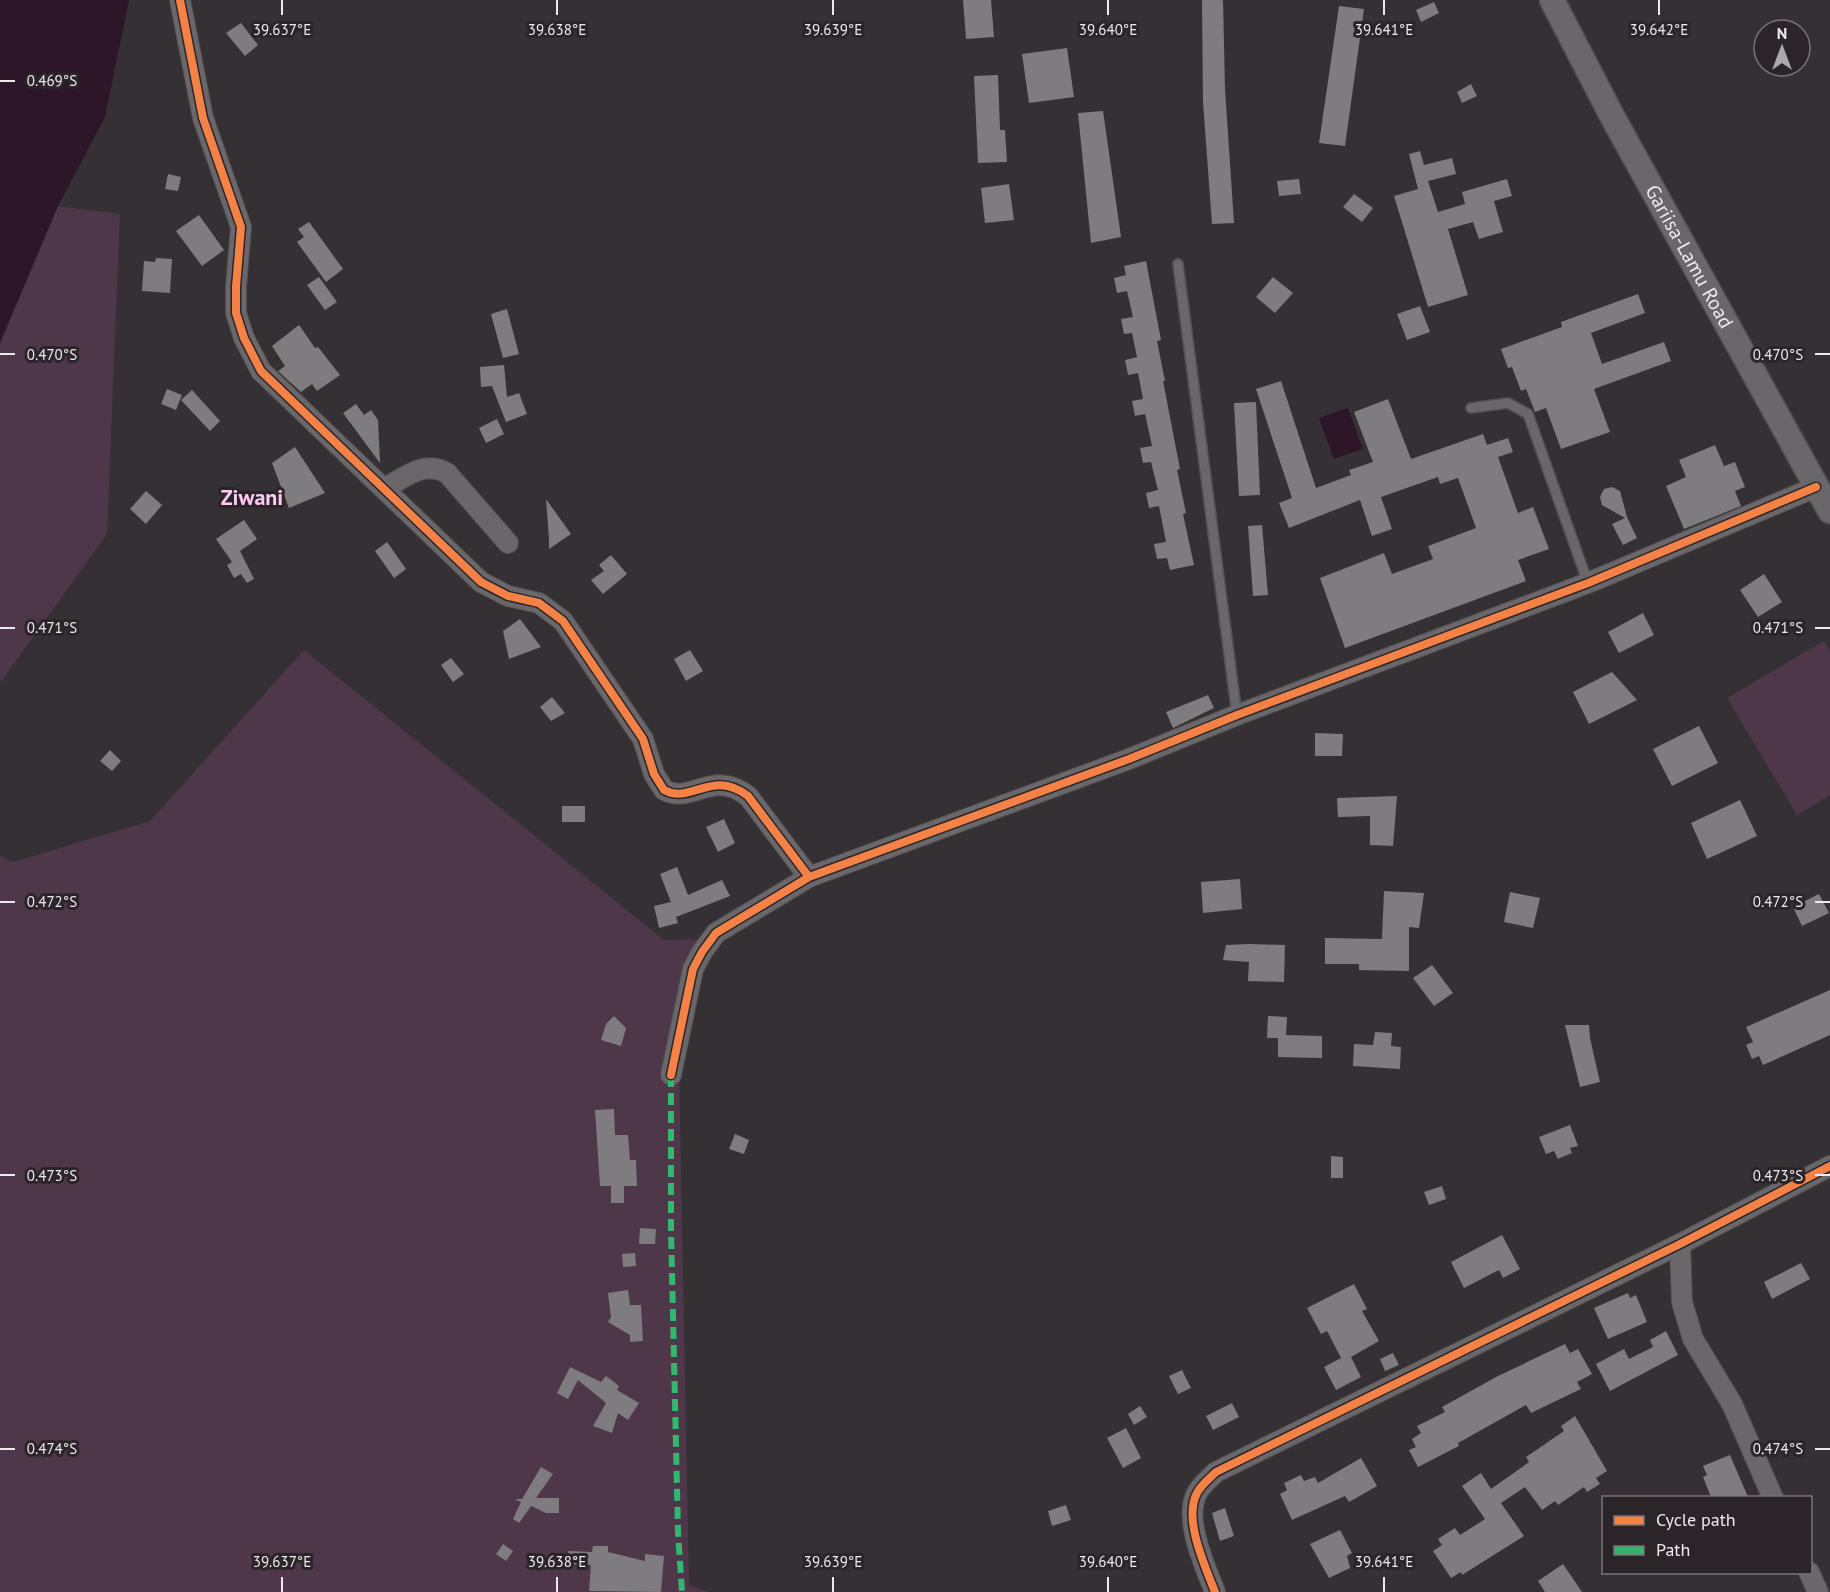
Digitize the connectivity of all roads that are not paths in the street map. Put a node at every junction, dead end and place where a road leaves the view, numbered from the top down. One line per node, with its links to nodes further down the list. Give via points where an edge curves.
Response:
1 (180, 0): 6 (street, via 203,118 241,227 236,313 244,338 261,371)
2 (1552, 0): 5 (street, Gariisa-Lamu Road)
3 (1178, 264): 10 (lane)
4 (1471, 408): 9 (lane, via 1508,404 1528,414)
5 (1816, 487): 7 (street, Gariisa-Lamu Road); 9 (street)
6 (384, 489): 8 (street, via 422,468 435,466 447,473); 11 (street, via 481,582 508,596 539,603 563,621 643,739 654,774 664,790 678,794 721,783 735,786 748,796)
7 (1830, 511)
8 (507, 543)
9 (1588, 583): 10 (street)
10 (1237, 715): 11 (street)
11 (810, 878): 12 (street, via 716,933 702,952 693,969)
12 (671, 1075)
13 (1830, 1166): 14 (street)
14 (1680, 1244): 15 (street, via 1682,1302 1692,1339 1732,1404); 17 (street, via 1216,1472 1197,1494 1194,1517 1195,1540)
15 (1773, 1496)
16 (1810, 1574): 18 (street)
17 (1215, 1592)
18 (1818, 1592)

